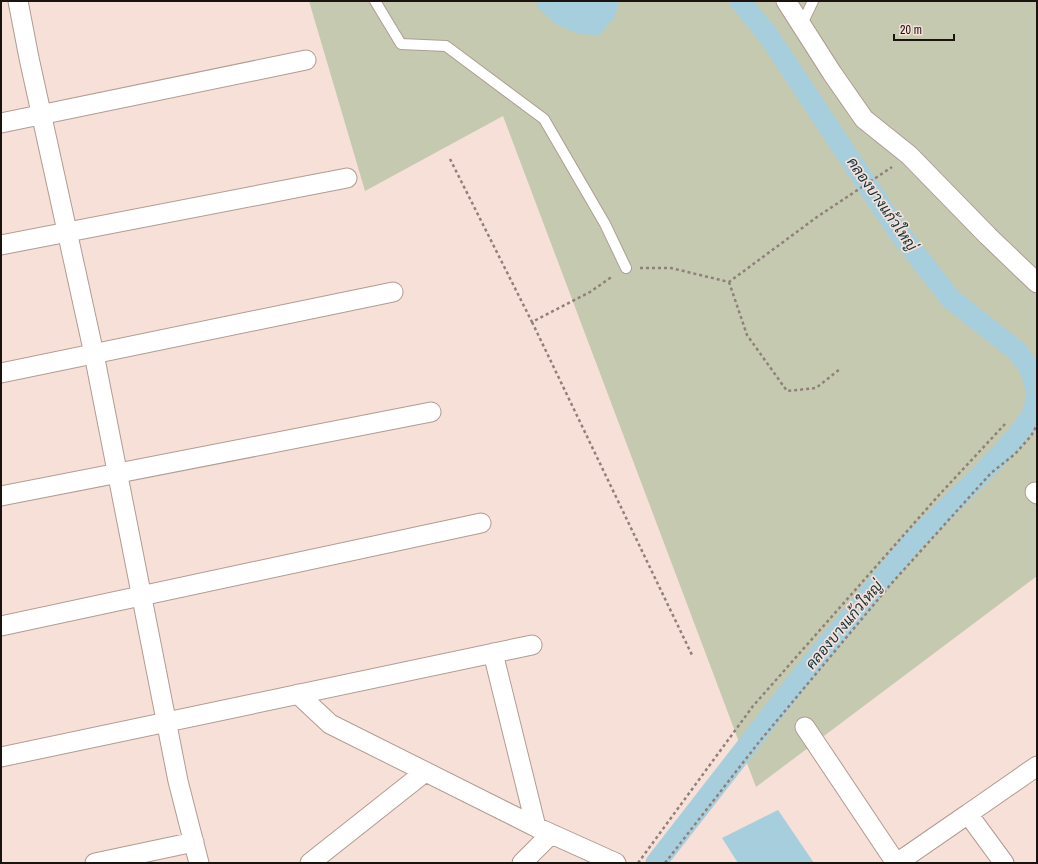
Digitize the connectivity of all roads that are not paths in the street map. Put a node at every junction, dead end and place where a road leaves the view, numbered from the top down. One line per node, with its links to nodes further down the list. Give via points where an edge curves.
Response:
1 (18, 1): 7 (street)
2 (375, 1): 12 (lane, via 401,44 446,46 544,119 605,224)
3 (786, 1): 5 (street)
4 (813, 1): 5 (lane)
5 (801, 26): 13 (street, via 864,120 909,155)
6 (306, 60): 7 (street)
7 (42, 115): 8 (street); 10 (street)
8 (1, 123)
9 (347, 178): 10 (street)
10 (68, 232): 11 (street); 15 (street)
11 (1, 246)
12 (626, 268)
13 (1037, 283)
14 (393, 292): 15 (street)
15 (94, 354): 16 (street); 18 (street)
16 (1, 373)
17 (431, 412): 18 (street)
18 (118, 473): 19 (street); 21 (street)
19 (1, 496)
20 (482, 523): 21 (street)
21 (142, 596): 22 (street); 26 (street)
22 (1, 626)
23 (532, 645): 24 (street)
24 (494, 653): 25 (street); 32 (street)
25 (298, 694): 26 (street); 30 (street, via 330,724)
26 (166, 722): 28 (street); 33 (street)
27 (805, 727): 39 (street)
28 (1, 757)
29 (1037, 766): 31 (street)
30 (425, 772): 32 (street); 36 (street)
31 (968, 814): 39 (street); 40 (street)
32 (544, 831): 37 (street); 38 (street)
33 (194, 842): 34 (street); 35 (street)
34 (95, 863)
35 (199, 863)
36 (310, 863)
37 (522, 863)
38 (616, 863)
39 (896, 863)
40 (1004, 863)

